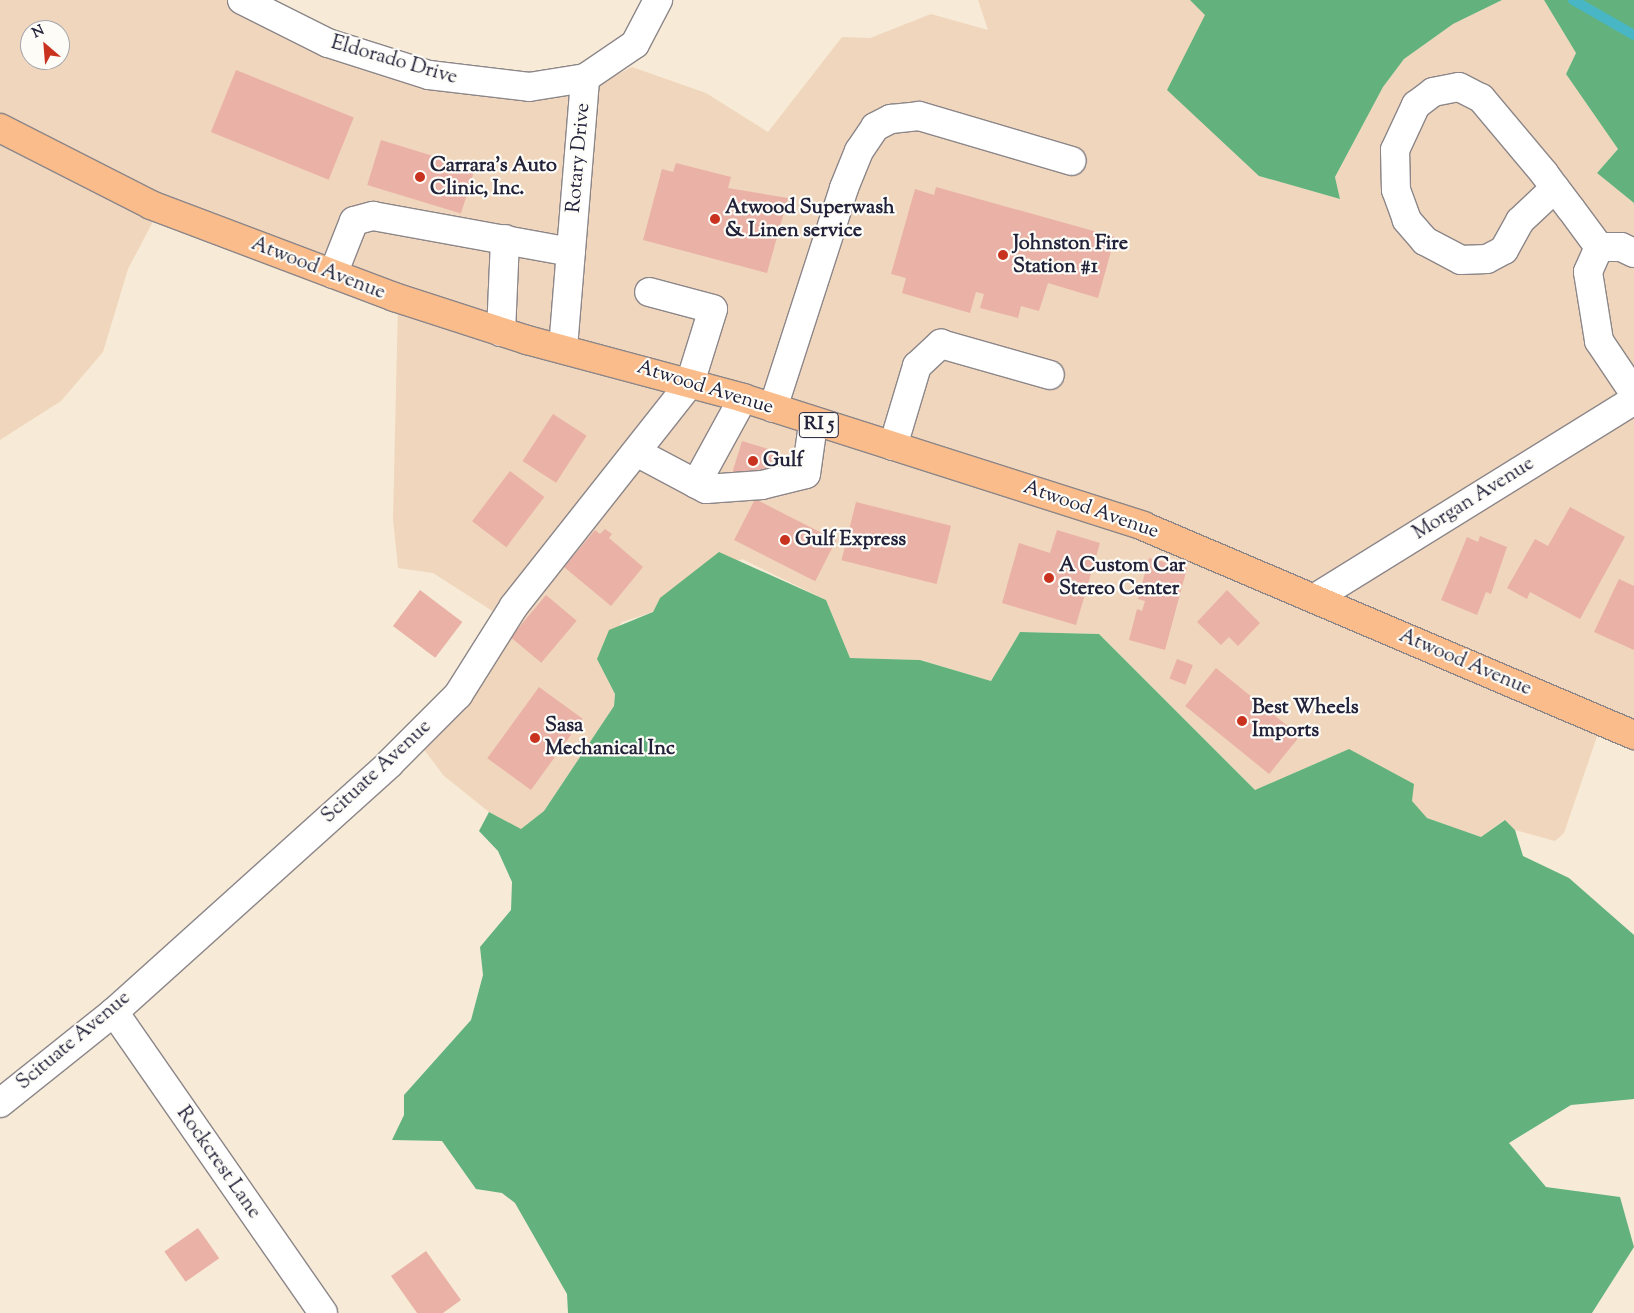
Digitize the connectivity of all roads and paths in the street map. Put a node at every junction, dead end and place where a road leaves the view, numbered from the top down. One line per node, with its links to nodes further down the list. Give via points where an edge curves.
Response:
1 (242, 0): 3 (street, Eldorado Drive, via 328,43 428,75 529,87)
2 (658, 0): 3 (street, Rotary Drive, via 635,44)
3 (585, 78): 9 (street, Rotary Drive)
4 (0, 128): 11 (main road, Atwood Avenue / RI 5, via 151,205)
5 (1072, 161): 20 (street, via 920,116 890,119 875,127 859,151 844,188)
6 (1555, 188): 6 (street, via 1481,98 1459,87 1433,92 1416,105 1395,150 1396,190 1407,220 1425,241 1462,260 1487,259 1504,250 1520,221); 8 (street)
7 (505, 240): 9 (street); 11 (street, via 374,216 354,221); 13 (street)
8 (1599, 247): 10 (street, via 1621,247); 17 (street, via 1588,272 1599,341)
9 (571, 252): 14 (street, Rotary Drive)
10 (1634, 253)
11 (333, 274): 13 (main road, Atwood Avenue / RI 5)
12 (649, 292): 16 (street, Scituate Avenue, via 713,309)
13 (501, 332): 14 (main road, Atwood Avenue / RI 5)
14 (563, 348): 16 (main road, Atwood Avenue / RI 5)
15 (1050, 375): 22 (street, via 942,344 917,366)
16 (690, 383): 18 (main road, Atwood Avenue / RI 5); 23 (street, Scituate Avenue)
17 (1634, 393)
18 (743, 398): 20 (main road, Atwood Avenue / RI 5); 24 (street)
19 (1634, 400): 25 (street, Morgan Avenue)
20 (774, 408): 21 (main road, Atwood Avenue / RI 5)
21 (813, 424): 22 (main road, Atwood Avenue / RI 5); 24 (street, via 806,474 762,485 706,489)
22 (893, 446): 25 (main road, Atwood Avenue / RI 5, via 1143,526)
23 (638, 453): 24 (street); 27 (street, Scituate Avenue, via 514,606 458,695 389,764)
24 (696, 484)
25 (1315, 598): 26 (main road, Atwood Avenue / RI 5)
26 (1634, 735)
27 (114, 1012): 28 (street, Scituate Avenue); 29 (street, Rockcrest Lane)
28 (0, 1103)
29 (323, 1313)

